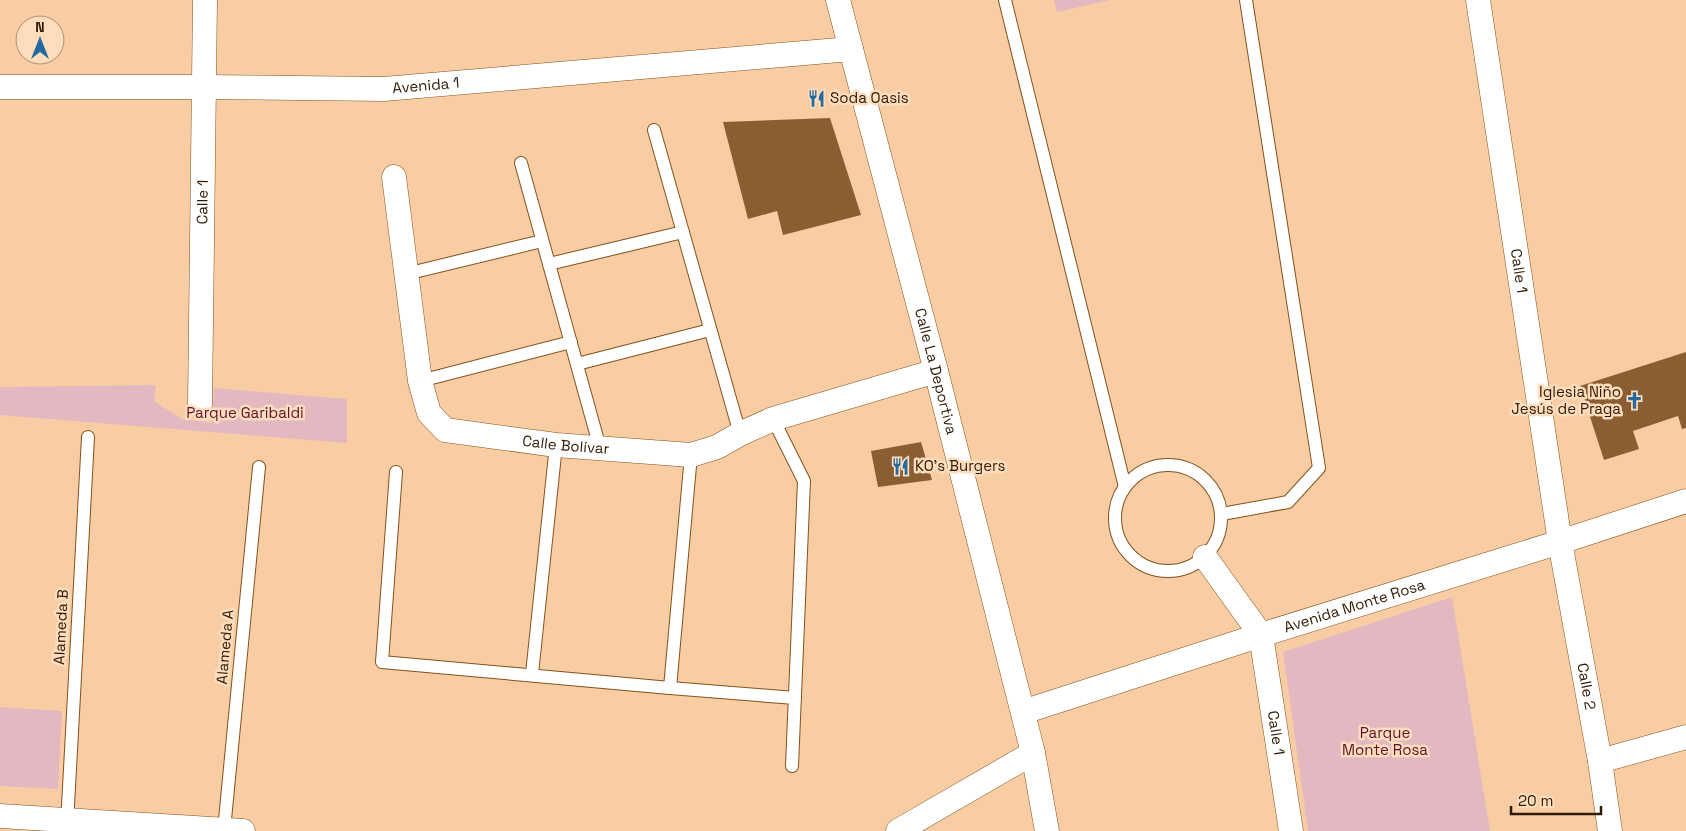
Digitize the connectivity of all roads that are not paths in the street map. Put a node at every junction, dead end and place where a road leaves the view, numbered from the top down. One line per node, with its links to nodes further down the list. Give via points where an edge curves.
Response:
1 (205, 0): 8 (street, Calle 1)
2 (838, 0): 6 (street, Calle La Deportiva)
3 (1005, 0): 30 (lane)
4 (1246, 0): 32 (lane, via 1319,468 1288,502)
5 (1478, 0): 33 (street, Calle 1)
6 (851, 49): 8 (street, Avenida 1, via 384,89); 19 (street, Calle La Deportiva)
7 (0, 87): 8 (street, Avenida 1)
8 (203, 87): 21 (street, Calle 1)
9 (654, 130): 12 (lane)
10 (521, 163): 13 (lane)
11 (394, 177): 15 (street, Calle Bolívar)
12 (683, 232): 14 (lane); 16 (lane)
13 (542, 241): 14 (lane); 15 (lane)
14 (549, 264): 17 (lane)
15 (406, 274): 20 (street, Calle Bolívar)
16 (710, 330): 18 (lane); 23 (lane)
17 (571, 342): 18 (lane); 20 (lane)
18 (576, 364): 26 (lane)
19 (936, 371): 22 (street, Calle Bolívar); 39 (street, Calle La Deportiva)
20 (420, 381): 25 (street, Calle Bolívar, via 429,414 445,430)
21 (200, 404)
22 (773, 419): 23 (street, Calle Bolívar); 38 (lane, via 804,481)
23 (740, 434): 27 (street, Calle Bolívar, via 717,447)
24 (88, 437): 45 (lane, Alameda B)
25 (556, 445): 26 (street, Calle Bolívar); 36 (lane)
26 (600, 448): 27 (street, Calle Bolívar)
27 (691, 455): 37 (lane)
28 (259, 467): 46 (lane, Alameda A)
29 (396, 472): 36 (lane, via 382,662)
30 (1125, 487): 32 (lane, via 1138,474 1154,466 1173,465 1191,470 1206,480 1218,496); 34 (lane, via 1118,500 1115,518 1118,536 1127,552 1140,563 1157,570 1183,569)
31 (1686, 501): 33 (street, Avenida Monte Rosa)
32 (1222, 514): 34 (lane, via 1220,532)
33 (1560, 542): 35 (street, Avenida Monte Rosa); 42 (street, Calle 2)
34 (1205, 557): 35 (street)
35 (1261, 635): 39 (street, Avenida Monte Rosa); 49 (street, Calle 1)
36 (532, 674): 37 (lane)
37 (670, 688): 38 (lane)
38 (795, 698): 43 (lane)
39 (1023, 712): 41 (street, Calle La Deportiva)
40 (1686, 737): 42 (street)
41 (1033, 753): 47 (street); 48 (street, Calle La Deportiva)
42 (1600, 761): 50 (street, Calle 2)
43 (792, 766)
44 (0, 816): 45 (street)
45 (67, 825): 46 (street)
46 (234, 830)
47 (898, 831)
48 (1047, 831)
49 (1291, 831)
50 (1610, 831)

